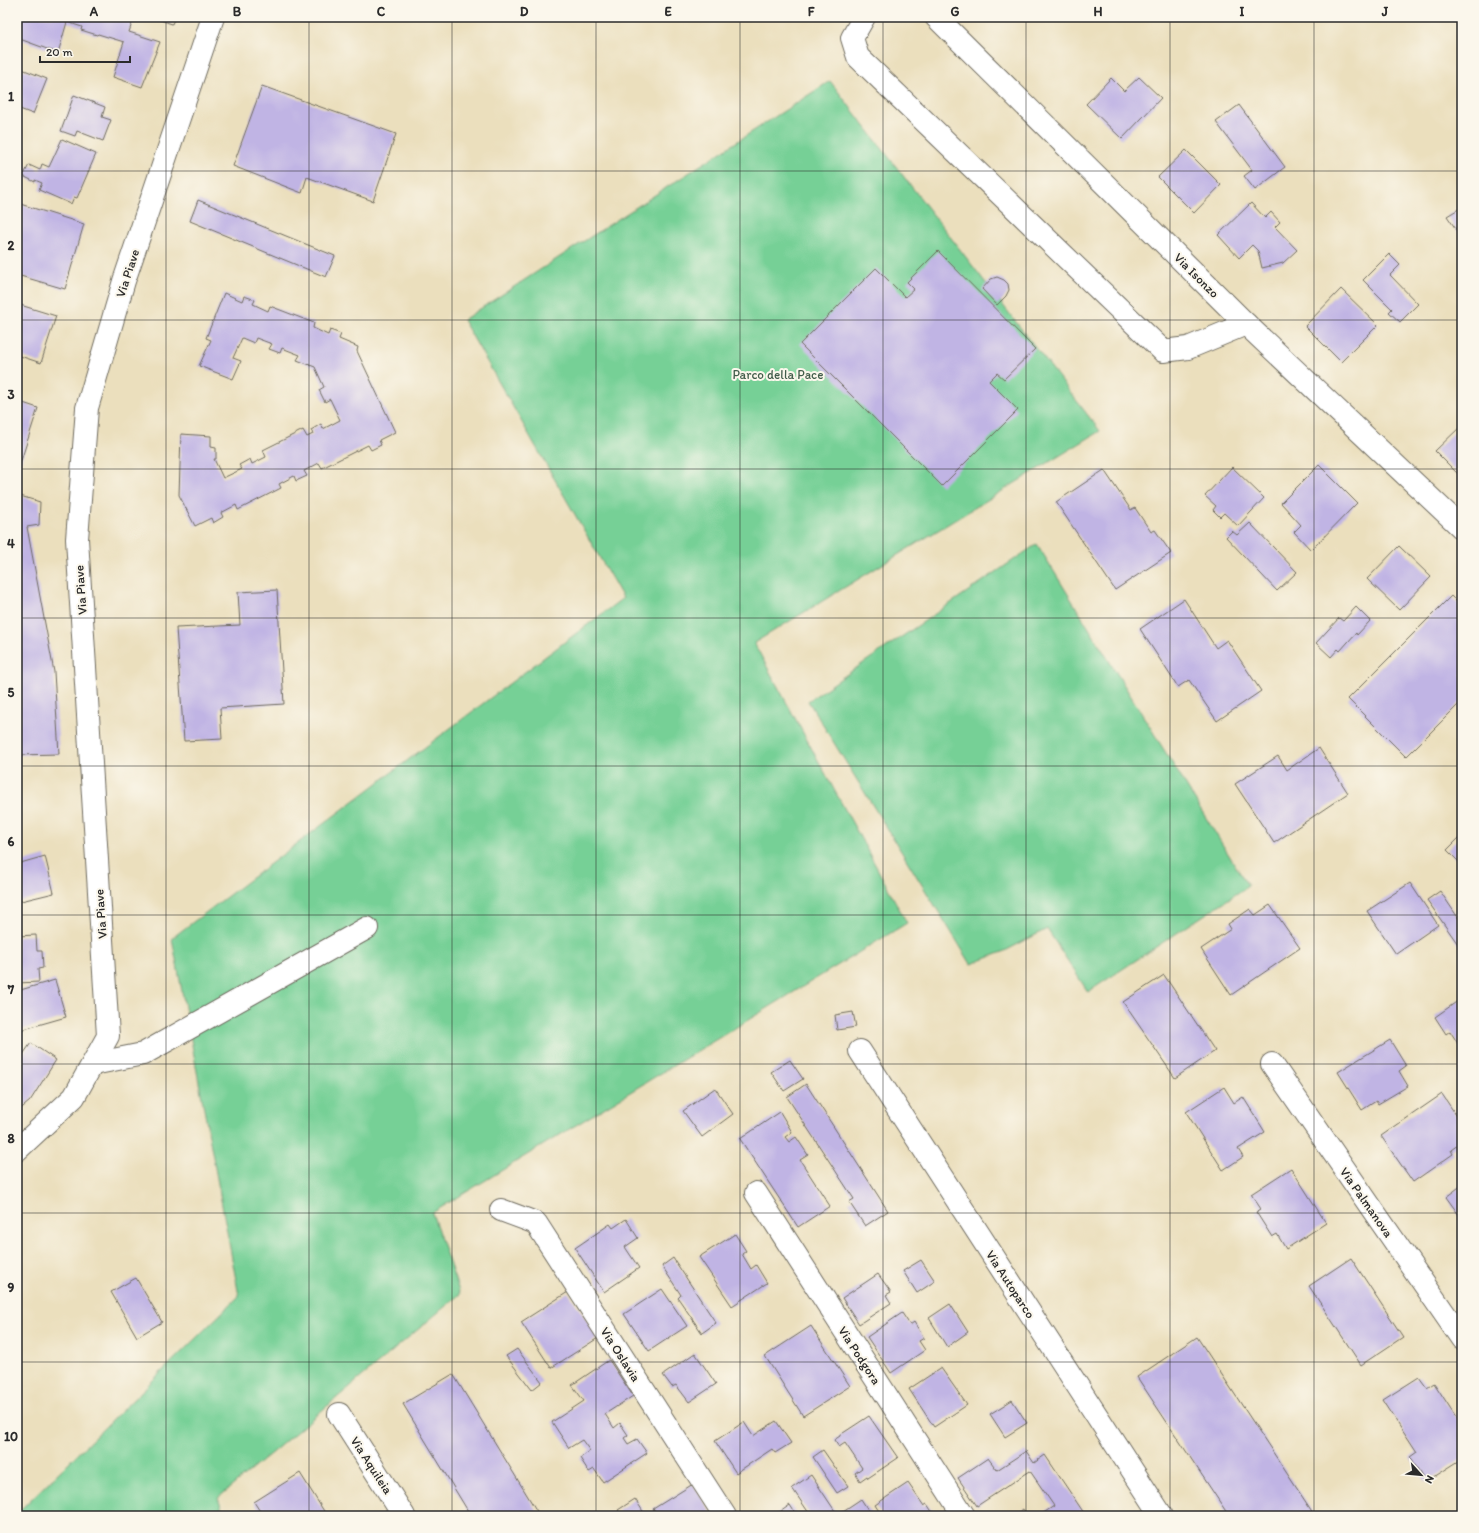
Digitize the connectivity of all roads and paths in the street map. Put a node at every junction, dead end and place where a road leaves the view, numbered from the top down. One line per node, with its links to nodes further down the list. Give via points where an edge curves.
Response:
1 (213, 17): 8 (street, Via Piave, via 124,281 87,408 76,539 108,1036)
2 (864, 17): 4 (street, via 852,38 858,58 1162,351 1188,348)
3 (936, 17): 4 (street, Via Isonzo)
4 (1246, 324): 5 (street, Via Isonzo)
5 (1462, 528)
6 (367, 928): 8 (street, via 143,1054)
7 (860, 1051): 18 (street, Via Autoparco)
8 (92, 1064): 10 (street, Via Piave, via 74,1097)
9 (1272, 1064): 13 (street, Via Palmanova)
10 (17, 1150)
11 (756, 1193): 17 (street, Via Podgora)
12 (501, 1210): 16 (street, Via Oslavia, via 536,1223)
13 (1462, 1339)
14 (339, 1414): 15 (street, Via Aquileia)
15 (404, 1516)
16 (725, 1516)
17 (964, 1516)
18 (1162, 1516)

